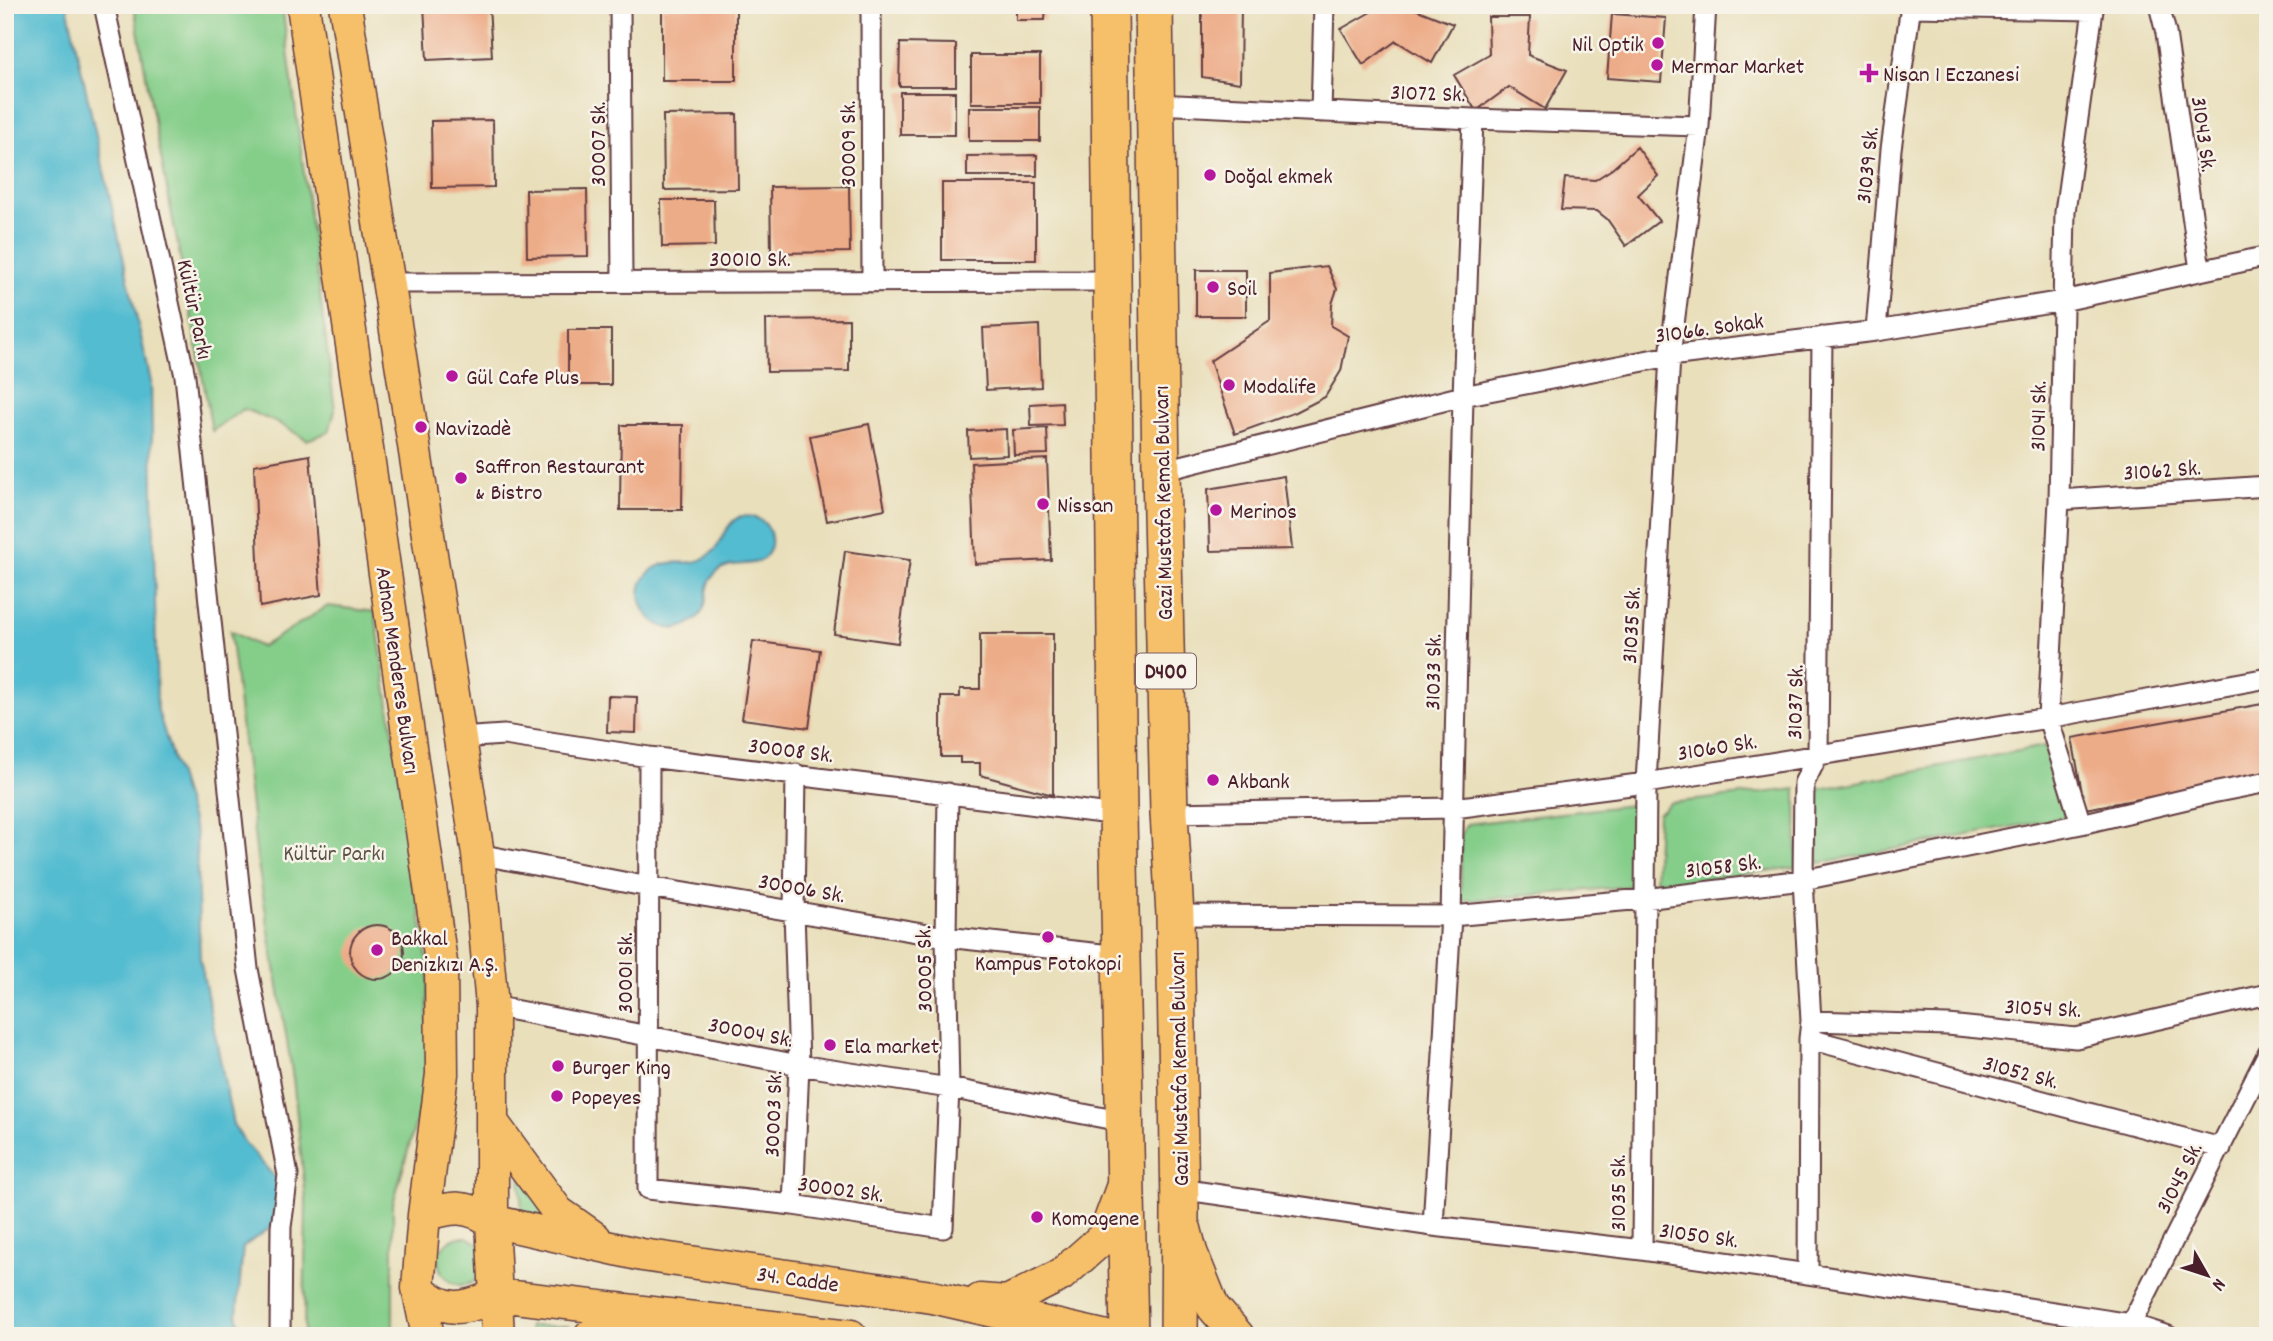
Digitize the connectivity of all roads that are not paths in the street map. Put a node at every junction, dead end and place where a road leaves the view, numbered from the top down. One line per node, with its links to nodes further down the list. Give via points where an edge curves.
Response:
1 (104, 5): 79 (street, Kültür Parkı, via 186,376 248,969 288,1175 281,1227)
2 (303, 5): 67 (main road, Adnan Menderes Bulvarı, via 441,962 442,1074)
3 (345, 5): 22 (main road, Adnan Menderes Bulvarı)
4 (620, 5): 20 (street, 30007 Sk.)
5 (871, 5): 21 (street, 30009 Sk.)
6 (1110, 5): 19 (highway, Gazi Mustafa Kemal Bulvarı / D400)
7 (1154, 5): 13 (highway, Gazi Mustafa Kemal Bulvarı / D400)
8 (1324, 5): 14 (street)
9 (1706, 5): 16 (street, 31035 Sk.)
10 (2159, 5): 18 (street, 31043 Sk.)
11 (1911, 6): 12 (street); 24 (street, 31039 Sk., via 1891,149)
12 (2094, 8): 23 (street, 31041 Sk., via 2065,212)
13 (1156, 104): 14 (street, 31072 Sk.); 28 (highway, Gazi Mustafa Kemal Bulvarı / D400)
14 (1321, 112): 15 (street, 31072 Sk.)
15 (1473, 119): 16 (street, 31072 Sk.); 27 (street, 31033 Sk.)
16 (1699, 127): 26 (street, 31035 Sk.)
17 (2268, 256): 18 (street, 31066. Sokak)
18 (2200, 270): 23 (street, 31066. Sokak)
19 (1111, 281): 21 (street, 30010 Sk.); 42 (highway, Gazi Mustafa Kemal Bulvarı / D400)
20 (622, 282): 21 (street, 30010 Sk.); 22 (street, 30010 Sk.)
21 (872, 282)
22 (389, 283): 33 (main road, Adnan Menderes Bulvarı)
23 (2063, 301): 24 (street, 31066. Sokak); 30 (street, 31041 Sk.)
24 (1876, 331): 25 (street, 31066. Sokak)
25 (1822, 337): 26 (street, 31066. Sokak); 34 (street, 31037 Sk.)
26 (1670, 356): 27 (street, 31066. Sokak); 38 (street, 31035 Sk.)
27 (1463, 396): 28 (street, 31066. Sokak); 40 (street, 31033 Sk.)
28 (1161, 471): 41 (highway, Gazi Mustafa Kemal Bulvarı / D400)
29 (2268, 486): 30 (street, 31062 Sk.)
30 (2060, 500): 32 (street, 31041 Sk.)
31 (2268, 678): 32 (street, 31060 Sk.)
32 (2048, 718): 34 (street, 31060 Sk.); 43 (street, 31041 Sk.)
33 (459, 738): 35 (street, 30008 Sk., via 504,735); 44 (main road, Adnan Menderes Bulvarı)
34 (1818, 755): 38 (street, 31060 Sk.); 45 (street, 31037 Sk., via 1804,783)
35 (649, 757): 36 (street, 30008 Sk.); 46 (street, 30001 Sk.)
36 (796, 774): 39 (street, 30008 Sk.); 48 (street, 30003 Sk.)
37 (2268, 782): 43 (street, 31058 Sk.)
38 (1646, 783): 40 (street, 31060 Sk.); 47 (street, 31035 Sk.)
39 (948, 793): 42 (street, 30008 Sk.); 51 (street, 30005 Sk.)
40 (1454, 808): 41 (street, 31060 Sk.); 50 (street, 31033 Sk.)
41 (1169, 813): 49 (highway, Gazi Mustafa Kemal Bulvarı / D400)
42 (1118, 815): 52 (highway, Gazi Mustafa Kemal Bulvarı / D400)
43 (2081, 824): 45 (street, 31058 Sk.)
44 (478, 854): 46 (street, 30006 Sk.); 54 (main road, Adnan Menderes Bulvarı)
45 (1802, 880): 47 (street, 31058 Sk.); 55 (street, 31037 Sk.)
46 (649, 887): 48 (street, 30006 Sk.); 56 (street, 30001 Sk.)
47 (1644, 899): 50 (street, 31058 Sk.); 71 (street, 31035 Sk.)
48 (794, 911): 51 (street, 30006 Sk.); 58 (street, 30003 Sk.)
49 (1175, 915): 50 (street, 31058 Sk.); 65 (highway, Gazi Mustafa Kemal Bulvarı / D400)
50 (1451, 916): 69 (street, 31033 Sk.)
51 (946, 937): 52 (street, 30006 Sk.); 59 (street, 30005 Sk.)
52 (1120, 956): 61 (highway, Gazi Mustafa Kemal Bulvarı / D400)
53 (2268, 994): 55 (street, 31054 Sk., via 2076,1038 1948,1025)
54 (492, 1006): 56 (street, 30004 Sk.); 60 (main road, Adnan Menderes Bulvarı)
55 (1810, 1030): 62 (street, 31052 Sk.); 73 (street, 31037 Sk.)
56 (649, 1035): 58 (street, 30004 Sk.); 64 (street, 30001 Sk.)
57 (2268, 1053): 62 (street, 31045 Sk.)
58 (799, 1065): 59 (street, 30004 Sk.); 66 (street, 30003 Sk.)
59 (949, 1088): 61 (street, 30004 Sk.); 70 (street, 30005 Sk.)
60 (492, 1122): 68 (main road, Adnan Menderes Bulvarı); 72 (main road, via 558,1212 595,1238)
61 (1125, 1122): 63 (highway, Gazi Mustafa Kemal Bulvarı / D400)
62 (2221, 1148): 78 (street, 31045 Sk.)
63 (1126, 1177): 76 (main road, via 1104,1237 1061,1275 1007,1301); 85 (highway, Gazi Mustafa Kemal Bulvarı / D400)
64 (648, 1189): 66 (street, 30002 Sk.)
65 (1180, 1199): 69 (street, 31050 Sk.); 86 (highway, Gazi Mustafa Kemal Bulvarı / D400); 87 (main road, via 1191,1252 1213,1307)
66 (793, 1205): 70 (street, 30002 Sk.)
67 (424, 1214): 68 (main road, via 462,1208); 74 (main road, Adnan Menderes Bulvarı)
68 (492, 1221): 72 (main road, 34. Cadde); 75 (main road, Adnan Menderes Bulvarı)
69 (1433, 1226): 71 (street, 31050 Sk.)
70 (943, 1227)
71 (1642, 1250): 73 (street, 31050 Sk.)
72 (642, 1255): 76 (main road, 34. Cadde)
73 (1808, 1274): 78 (street, 31050 Sk.)
74 (418, 1288): 75 (main road, via 430,1300 461,1308); 80 (main road, Adnan Menderes Bulvarı)
75 (496, 1295): 77 (main road); 81 (main road, Adnan Menderes Bulvarı)
76 (932, 1297): 84 (main road, 34. Cadde)
77 (649, 1313): 82 (main road); 83 (main road)
78 (2131, 1324): 88 (street, 31050 Sk.)
79 (280, 1336)
80 (428, 1336)
81 (498, 1336)
82 (590, 1336)
83 (851, 1336)
84 (1103, 1336)
85 (1129, 1336)
86 (1179, 1336)
87 (1238, 1336)
88 (2168, 1336)

